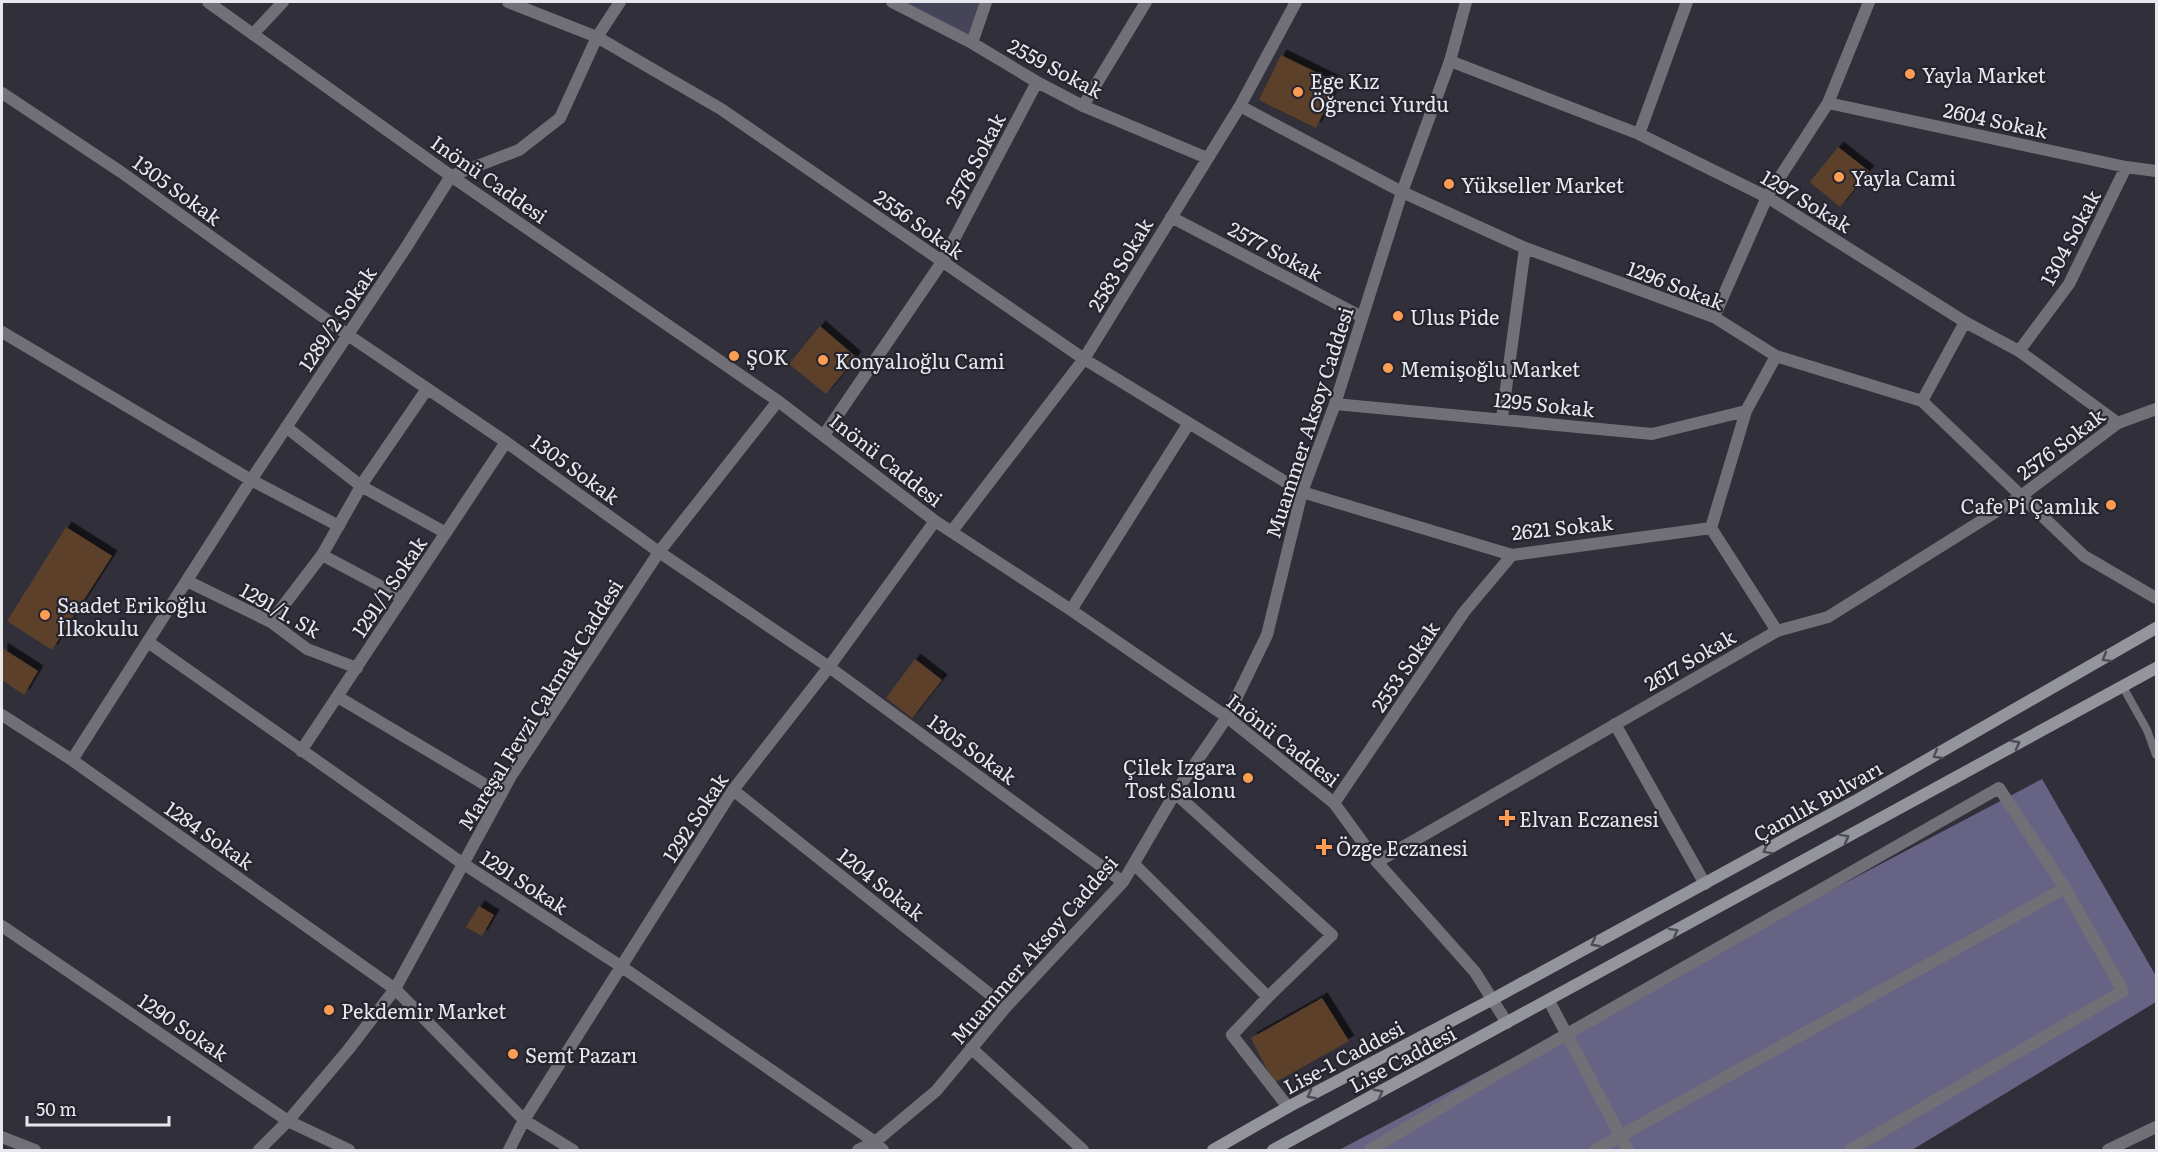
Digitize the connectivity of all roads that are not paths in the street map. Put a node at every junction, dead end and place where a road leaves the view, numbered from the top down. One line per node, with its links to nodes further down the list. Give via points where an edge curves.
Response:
1 (208, 2): 12 (street, Inönü Caddesi)
2 (283, 2): 12 (street)
3 (508, 2): 13 (street, 2556 Sokak)
4 (620, 2): 13 (street)
5 (892, 2): 14 (street, 2559 Sokak)
6 (986, 2): 14 (street)
7 (1146, 2): 19 (street)
8 (1296, 2): 20 (street, 2583 Sokak)
9 (1466, 2): 15 (street, Muammer Aksoy Caddesi)
10 (1687, 2): 21 (street)
11 (1869, 2): 18 (street)
12 (253, 34): 25 (street, Inönü Caddesi)
13 (597, 37): 25 (street, via 560,118 519,150); 30 (street, 2556 Sokak, via 721,109)
14 (972, 43): 16 (street, 2559 Sokak)
15 (1450, 61): 21 (street, 1297 Sokak); 26 (street, Muammer Aksoy Caddesi)
16 (1037, 82): 19 (street, 2559 Sokak); 30 (street, 2578 Sokak)
17 (2, 93): 35 (street, 1305 Sokak, via 122,172)
18 (1828, 103): 23 (street, 2604 Sokak); 27 (street)
19 (1083, 106): 22 (street, 2559 Sokak)
20 (1240, 106): 22 (street, 2583 Sokak); 26 (street, 1296 Sokak)
21 (1639, 134): 27 (street, 1297 Sokak)
22 (1207, 158): 28 (street, 2583 Sokak)
23 (2126, 167): 24 (street, 2604 Sokak); 36 (street, 1304 Sokak, via 2069,284)
24 (2157, 171)
25 (451, 176): 35 (street, 1289/2 Sokak); 40 (street, Inönü Caddesi)
26 (1402, 192): 29 (street, 1296 Sokak); 31 (street, Muammer Aksoy Caddesi)
27 (1767, 196): 32 (street); 33 (street, 1297 Sokak)
28 (1171, 217): 31 (street, 2577 Sokak); 38 (street, 2583 Sokak)
29 (1525, 248): 32 (street, 1296 Sokak); 45 (street)
30 (942, 262): 38 (street, 2556 Sokak); 49 (street, 2578 Sokak)
31 (1362, 317): 42 (street, Muammer Aksoy Caddesi)
32 (1714, 317): 37 (street, 1296 Sokak)
33 (1965, 322): 36 (street, 1297 Sokak); 41 (street)
34 (2, 332): 51 (street)
35 (348, 335): 39 (street, 1305 Sokak); 48 (street, 1289/2 Sokak)
36 (2019, 351): 47 (street, 1297 Sokak)
37 (1776, 356): 41 (street, 1296 Sokak); 44 (street)
38 (1084, 359): 46 (street, 2556 Sokak); 58 (street, 2583 Sokak)
39 (428, 388): 50 (street, 1305 Sokak); 52 (street)
40 (778, 401): 49 (street, Inönü Caddesi); 60 (street, Mareşal Fevzi Çakmak Caddesi)
41 (1922, 401): 54 (street, 1296 Sokak)
42 (1335, 404): 45 (street, 1295 Sokak); 53 (street, Muammer Aksoy Caddesi)
43 (2157, 409): 47 (street, 2576 Sokak)
44 (1746, 411): 45 (street, 1295 Sokak, via 1652,434); 57 (street)
45 (1502, 418)
46 (1189, 423): 53 (street, 2556 Sokak); 66 (street)
47 (2118, 423): 54 (street, 2576 Sokak)
48 (286, 427): 51 (street, 1289/2 Sokak); 52 (street)
49 (824, 435): 55 (street, Inönü Caddesi)
50 (506, 442): 59 (street, 1291/1 Sokak); 60 (street, 1305 Sokak)
51 (251, 480): 56 (street); 63 (street, 1289/2 Sokak)
52 (362, 486): 56 (street); 59 (street)
53 (1302, 492): 62 (street, 2621 Sokak); 77 (street, Muammer Aksoy Caddesi, via 1267,634)
54 (2021, 496): 65 (street, 1296 Sokak, via 2085,556); 69 (street, 2617 Sokak, via 1828,617)
55 (935, 521): 58 (street, Inönü Caddesi); 71 (street, 1292 Sokak)
56 (339, 526): 61 (street)
57 (1711, 528): 62 (street, 2621 Sokak); 69 (street)
58 (952, 531): 66 (street, Inönü Caddesi)
59 (446, 533): 64 (street, 1291/1 Sokak)
60 (659, 552): 71 (street, 1305 Sokak); 84 (street, Mareşal Fevzi Çakmak Caddesi)
61 (322, 555): 64 (street); 67 (street)
62 (1512, 555): 85 (street, 2553 Sokak, via 1464,612)
63 (187, 581): 67 (street, 1291/1. Sk); 70 (street, 1289/2 Sokak)
64 (403, 598): 72 (street, 1291/1 Sokak)
65 (2157, 598)
66 (1071, 610): 77 (street, Inönü Caddesi)
67 (271, 622): 72 (street, 1291/1. Sk, via 308,649)
68 (2157, 628): 90 (main road, Çamlık Bulvarı, one-way to 90)
69 (1778, 631): 78 (street, 2617 Sokak)
70 (147, 642): 79 (street, 1291 Sokak); 81 (street, 1289/2 Sokak)
71 (829, 667): 82 (street, 1292 Sokak); 89 (street, 1305 Sokak)
72 (357, 668): 75 (street, 1291/1 Sokak)
73 (2157, 668): 74 (main road)
74 (2123, 687): 80 (lane); 97 (main road, one-way to 74)
75 (338, 697): 79 (street, 1291/1 Sokak); 84 (street)
76 (2, 715): 81 (street, 1284 Sokak)
77 (1227, 717): 83 (street, Muammer Aksoy Caddesi); 85 (street, Inönü Caddesi)
78 (1615, 724): 86 (street, 2617 Sokak); 90 (street)
79 (302, 751): 87 (street, 1291 Sokak)
80 (2157, 755)
81 (72, 760): 94 (street, 1284 Sokak)
82 (733, 790): 93 (street, 1292 Sokak); 98 (street, 1204 Sokak)
83 (1175, 793): 88 (street, Muammer Aksoy Caddesi); 95 (street, via 1332,935)
84 (501, 794): 87 (street, Mareşal Fevzi Çakmak Caddesi)
85 (1334, 803): 86 (street, Inönü Caddesi)
86 (1377, 862): 96 (street, Inönü Caddesi, via 1475,972)
87 (462, 863): 93 (street, 1291 Sokak); 94 (street, Mareşal Fevzi Çakmak Caddesi)
88 (1134, 864): 89 (street, Muammer Aksoy Caddesi); 95 (street)
89 (1123, 882): 98 (street, Muammer Aksoy Caddesi)
90 (1706, 884): 96 (main road, Çamlık Bulvarı, one-way to 96)
91 (2065, 888): 100 (street, via 1999,789); 106 (street); 121 (street, via 2123,991)
92 (2, 926): 104 (street, 1290 Sokak)
93 (622, 967): 103 (street, 1292 Sokak); 108 (street, 1291 Sokak)
94 (395, 989): 103 (street, 1284 Sokak); 104 (street, Mareşal Fevzi Çakmak Caddesi)
95 (1268, 997): 102 (street, via 1232,1035)
96 (1493, 999): 99 (street, Inönü Caddesi); 102 (main road, Lise-1 Caddesi, one-way to 102)
97 (1549, 1001): 99 (main road, Lise Caddesi); 100 (street)
98 (1005, 1006): 101 (street, Muammer Aksoy Caddesi)
99 (1507, 1023): 117 (main road, Lise Caddesi, one-way to 99)
100 (1568, 1036): 106 (street); 118 (street)
101 (971, 1048): 108 (street, Muammer Aksoy Caddesi, via 936,1091); 115 (street)
102 (1288, 1107): 116 (main road, Lise-1 Caddesi)
103 (524, 1120): 112 (street, 1292 Sokak); 113 (street, 1284 Sokak)
104 (288, 1121): 110 (street, Mareşal Fevzi Çakmak Caddesi); 111 (street, 1290 Sokak)
105 (2157, 1127): 122 (street)
106 (1620, 1136): 119 (street); 120 (street)
107 (2, 1137): 109 (street)
108 (879, 1146): 114 (street, Muammer Aksoy Caddesi)
109 (35, 1150)
110 (259, 1150)
111 (349, 1150)
112 (509, 1150)
113 (573, 1150)
114 (858, 1150)
115 (1083, 1150)
116 (1213, 1150)
117 (1273, 1150)
118 (1370, 1150)
119 (1594, 1150)
120 (1628, 1150)
121 (1850, 1150)
122 (2108, 1150)

